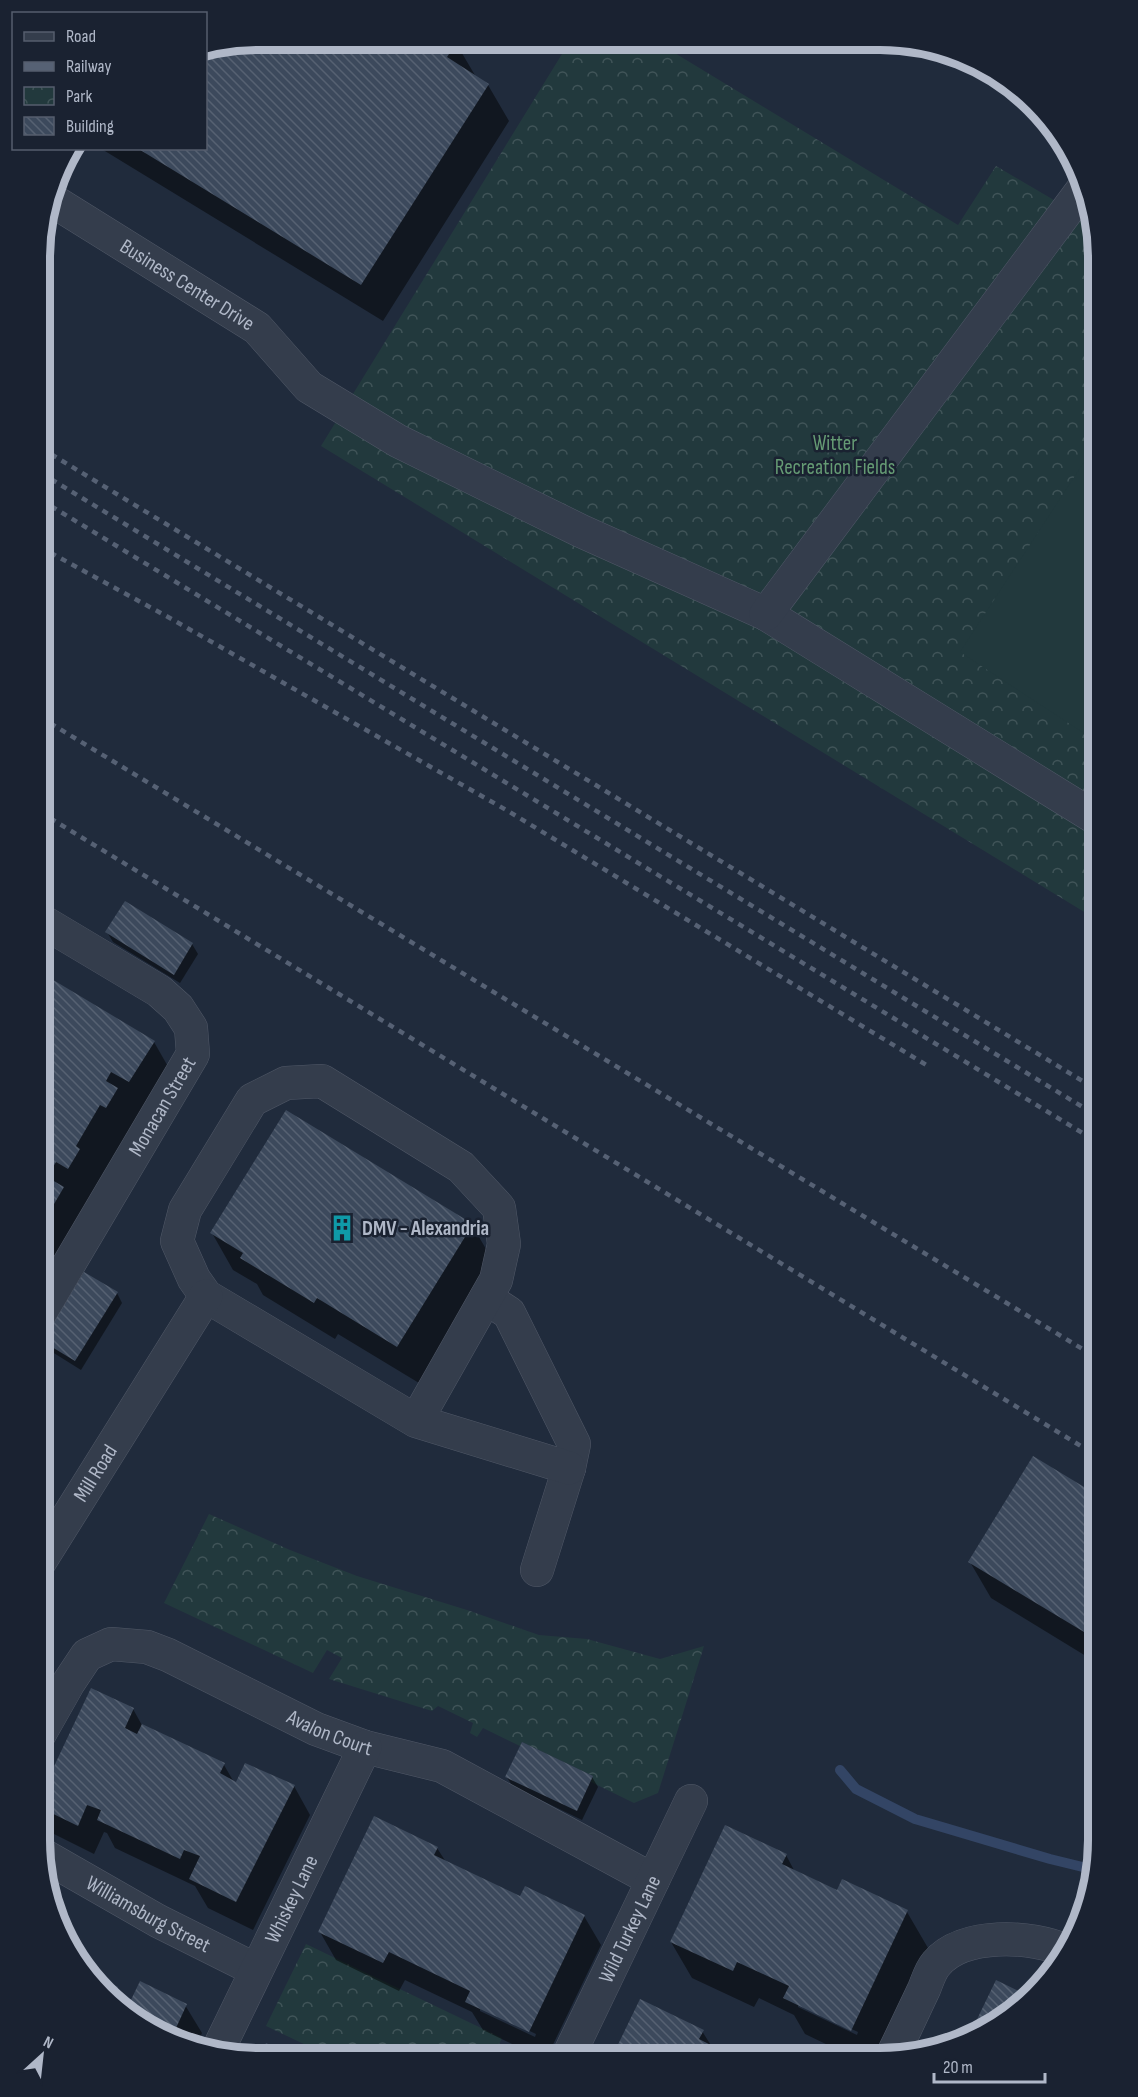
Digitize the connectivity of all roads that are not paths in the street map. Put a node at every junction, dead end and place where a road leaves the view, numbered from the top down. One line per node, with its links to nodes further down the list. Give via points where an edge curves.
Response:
1 (1078, 195): 3 (street)
2 (57, 203): 3 (street, Business Center Drive, via 257,328 309,387 398,441 581,531)
3 (766, 614): 4 (street, Business Center Drive)
4 (1088, 813)
5 (50, 926): 6 (street, Monacan Street, via 159,991 178,1008 191,1028 193,1054)
6 (50, 1287)
7 (206, 1296): 8 (street, via 177,1241 185,1210 252,1100 286,1083 322,1081 461,1167 499,1208 504,1244 496,1280); 9 (street); 11 (street, Mill Road)
8 (486, 1298): 9 (street); 10 (street, via 509,1313 574,1444)
9 (416, 1421): 10 (street)
10 (569, 1468): 12 (street)
11 (50, 1545)
12 (537, 1570)
13 (50, 1716): 14 (street, Avalon Court, via 87,1655 111,1644 147,1647 316,1728)
14 (365, 1747): 17 (street, Avalon Court, via 442,1766); 19 (street, Whiskey Lane)
15 (691, 1801): 17 (street, Wild Turkey Lane)
16 (51, 1860): 19 (street, Williamsburg Street, via 158,1921)
17 (653, 1880): 22 (street, Wild Turkey Lane)
18 (1058, 1949): 21 (street, via 1003,1939 975,1942 949,1953 935,1964)
19 (256, 1970): 20 (street, Whiskey Lane)
20 (221, 2044)
21 (896, 2047)
22 (572, 2048)

